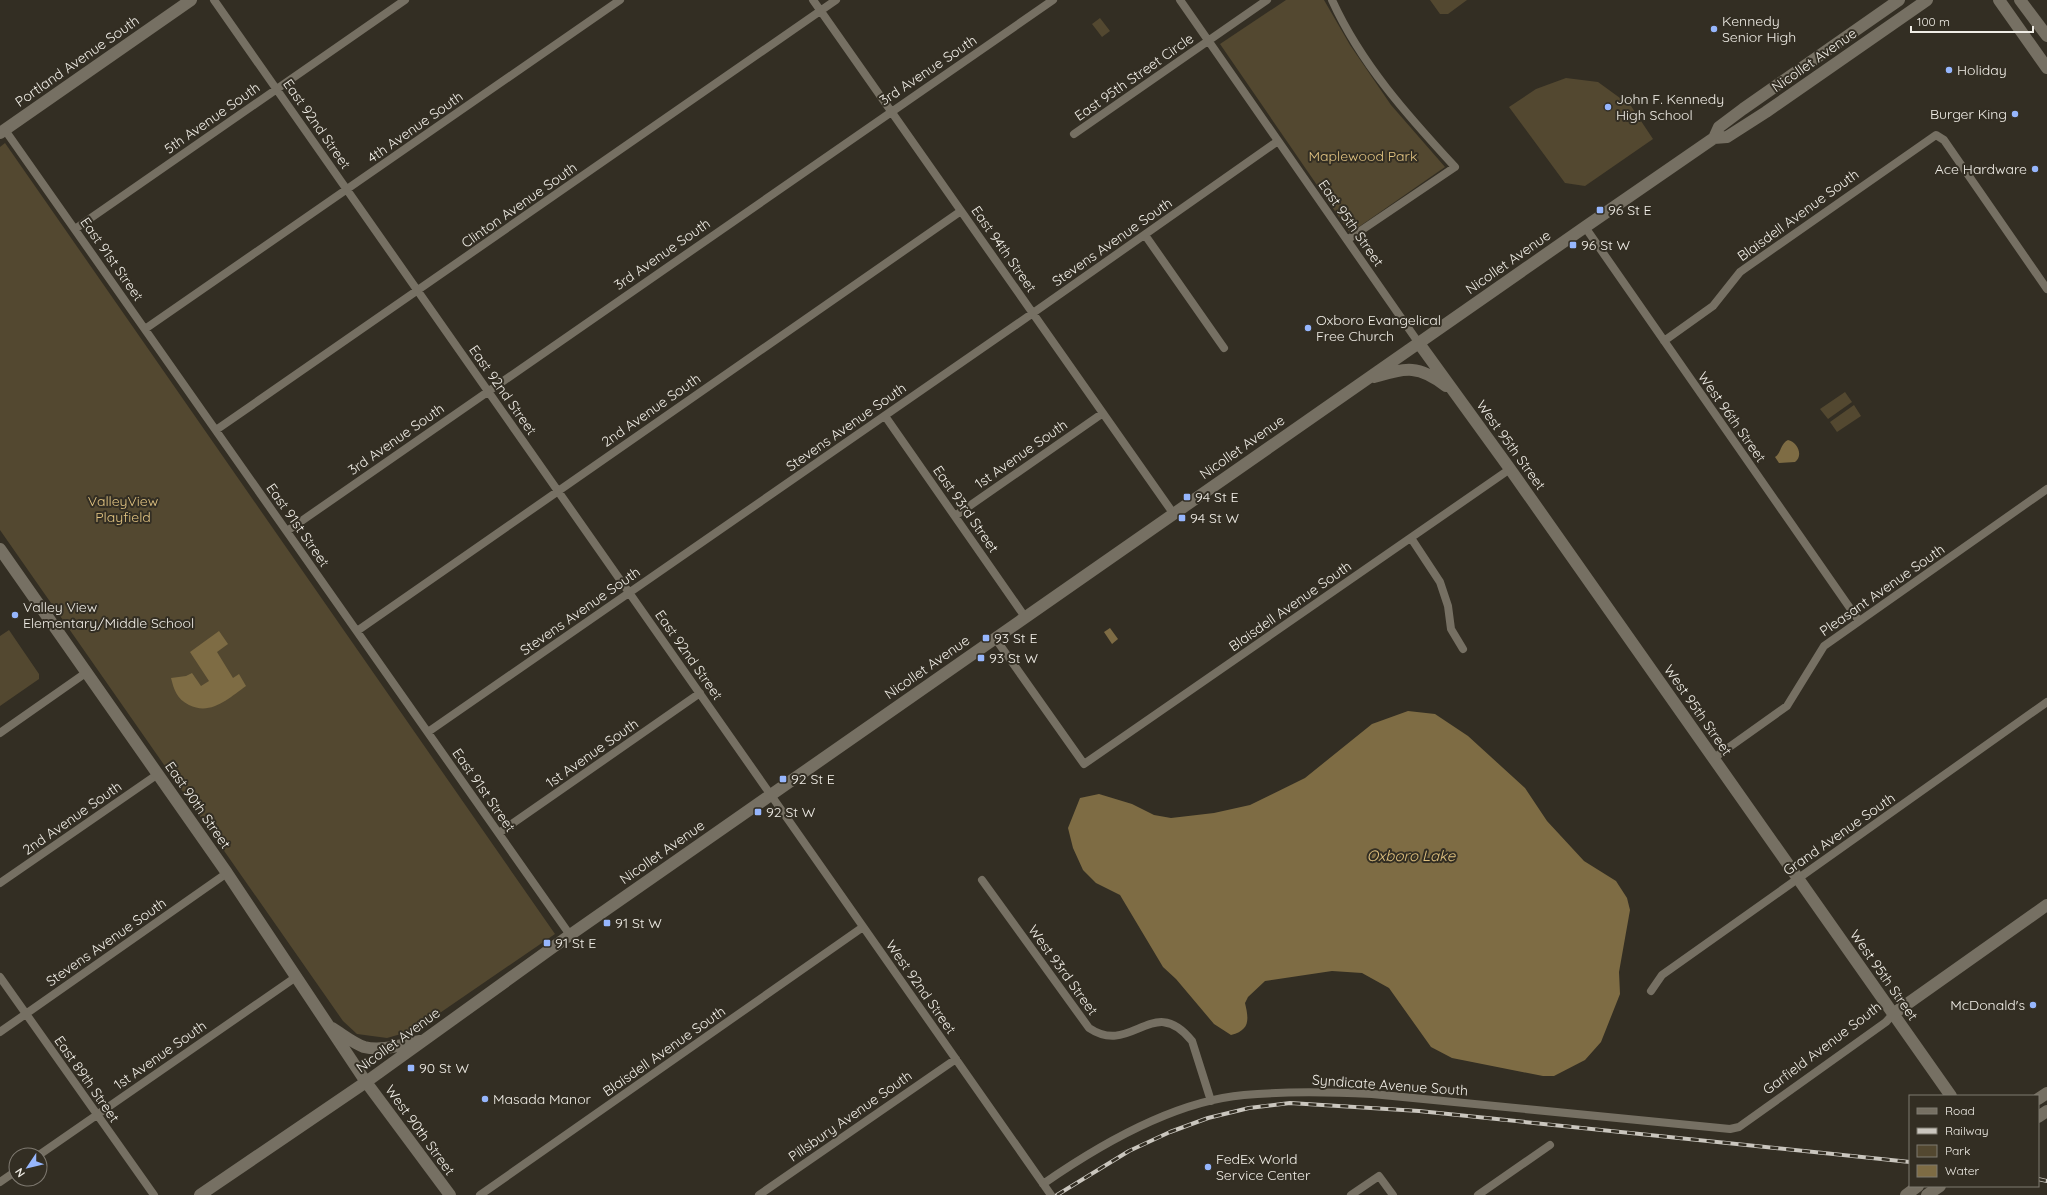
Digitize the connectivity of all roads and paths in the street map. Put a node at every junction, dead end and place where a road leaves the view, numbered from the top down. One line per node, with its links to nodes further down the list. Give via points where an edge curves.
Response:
1 (191, 0): 23 (main road, Portland Avenue South)
2 (214, 0): 21 (street, East 92nd Street)
3 (404, 0): 21 (street, 5th Avenue South)
4 (620, 0): 27 (street, 4th Avenue South)
5 (813, 0): 15 (street, East 94th Street)
6 (836, 0): 15 (street, Clinton Avenue South)
7 (1053, 0): 22 (street, 3rd Avenue South)
8 (1180, 0): 19 (street, East 95th Street)
9 (1268, 0): 19 (street)
10 (1332, 0): 32 (street, via 1353,39 1400,106 1455,167)
11 (1899, 0): 16 (main road, Nicollet Avenue)
12 (1927, 0): 17 (main road, Nicollet Avenue)
13 (1999, 0): 20 (main road)
14 (2020, 0): 18 (main road)
15 (821, 11): 22 (street, East 94th Street); 34 (street, Clinton Avenue South)
16 (1874, 17): 17 (main road, via 1880,16); 25 (main road, Nicollet Avenue, via 1725,122 1719,127)
17 (1893, 24): 25 (main road, Nicollet Avenue, via 1727,137)
18 (2047, 36)
19 (1208, 41): 24 (street, East 95th Street Circle); 26 (street, East 95th Street)
20 (2045, 63)
21 (276, 89): 27 (street, East 92nd Street); 30 (street, 5th Avenue South)
22 (891, 111): 28 (street, East 94th Street); 41 (street, 3rd Avenue South)
23 (2, 131): 30 (street, East 91st Street)
24 (1074, 134)
25 (1714, 138): 29 (main road, Nicollet Avenue)
26 (1278, 141): 31 (street, Stevens Avenue South); 32 (street, East 95th Street)
27 (347, 190): 34 (street, East 92nd Street); 36 (street, 4th Avenue South)
28 (961, 211): 35 (street, East 94th Street); 48 (street, 2nd Avenue South)
29 (1585, 227): 37 (street, West 96th Street); 38 (main road, Nicollet Avenue)
30 (75, 229): 36 (street, East 91st Street)
31 (1145, 235): 35 (street, Stevens Avenue South); 39 (street)
32 (1347, 240): 38 (street, East 95th Street)
33 (2047, 289): 37 (street, Blaisdell Avenue South, via 1944,140 1936,135 1747,266 1713,306)
34 (418, 290): 41 (street, East 92nd Street); 45 (street, Clinton Avenue South)
35 (1033, 313): 43 (street, East 94th Street); 44 (street, Stevens Avenue South)
36 (145, 330): 45 (street, East 91st Street)
37 (1664, 341): 56 (street, West 96th Street)
38 (1418, 342): 40 (main road, Nicollet Avenue); 42 (main road, West 95th Street)
39 (1224, 348)
40 (1365, 380): 42 (main road, via 1401,370 1422,371 1433,376); 49 (main road, Nicollet Avenue)
41 (488, 391): 48 (street, East 92nd Street); 51 (street, 3rd Avenue South)
42 (1458, 397): 46 (main road, West 95th Street)
43 (1103, 413): 49 (street, East 94th Street); 50 (street, 1st Avenue South)
44 (885, 416): 50 (street, East 93rd Street); 54 (street, Stevens Avenue South)
45 (216, 430): 51 (street, East 91st Street)
46 (1510, 469): 52 (street, Blaisdell Avenue South); 65 (main road, West 95th Street)
47 (2047, 489): 56 (street, Pleasant Avenue South)
48 (558, 491): 54 (street, East 92nd Street); 57 (street, 2nd Avenue South)
49 (1173, 513): 55 (main road, Nicollet Avenue)
50 (955, 516): 55 (street, East 93rd Street)
51 (287, 531): 57 (street, East 91st Street)
52 (1411, 538): 58 (street, Blaisdell Avenue South, via 1084,764); 59 (street, via 1440,582 1448,606 1451,629)
53 (0, 549): 60 (main road, East 90th Street)
54 (629, 592): 61 (street, East 92nd Street); 63 (street, Stevens Avenue South)
55 (1025, 617): 58 (main road, Nicollet Avenue)
56 (1859, 621): 65 (street, Pleasant Avenue South, via 1824,646 1787,706)
57 (357, 631): 63 (street, East 91st Street)
58 (995, 638): 67 (main road, Nicollet Avenue)
59 (1463, 649)
60 (87, 672): 64 (street); 66 (main road, East 90th Street)
61 (700, 693): 67 (street, East 92nd Street); 68 (street, 1st Avenue South)
62 (2047, 702): 70 (street, Grand Avenue South)
63 (428, 732): 68 (street, East 91st Street)
64 (0, 733)
65 (1714, 758): 70 (main road, West 95th Street)
66 (158, 774): 69 (main road, East 90th Street); 72 (street, 2nd Avenue South)
67 (770, 795): 74 (street, West 92nd Street); 75 (main road, Nicollet Avenue)
68 (499, 833): 75 (street, East 91st Street)
69 (227, 873): 77 (main road, East 90th Street); 79 (street, Stevens Avenue South)
70 (1798, 879): 78 (street, Grand Avenue South, via 1662,975); 80 (main road, West 95th Street)
71 (982, 880): 87 (street, West 93rd Street, via 1089,1028 1102,1035 1117,1037 1156,1022 1167,1023 1186,1033 1192,1041)
72 (0, 884)
73 (2047, 905): 80 (main road, Garfield Avenue South)
74 (863, 928): 84 (street, West 92nd Street); 98 (street, Blaisdell Avenue South)
75 (570, 935): 83 (main road, Nicollet Avenue)
76 (0, 977): 79 (street, East 89th Street)
77 (296, 977): 81 (main road, East 90th Street); 88 (street, 1st Avenue South)
78 (1651, 991)
79 (26, 1014): 82 (street, Stevens Avenue South); 88 (street, East 89th Street)
80 (1893, 1014): 86 (main road, West 95th Street); 89 (street, Garfield Avenue South, via 1886,1022 1739,1127)
81 (327, 1024): 83 (main road, via 366,1047 388,1047); 85 (main road, East 90th Street)
82 (0, 1032)
83 (425, 1040): 85 (main road, Nicollet Avenue)
84 (956, 1059): 92 (street, West 92nd Street); 99 (street, Pillsbury Avenue South)
85 (366, 1082): 96 (main road, Nicollet Avenue); 97 (main road, West 90th Street)
86 (1950, 1095)
87 (1211, 1102): 89 (street, Syndicate Avenue South, via 1251,1094 1332,1092); 92 (street, Syndicate Avenue South, via 1185,1109 1111,1140)
88 (97, 1114): 91 (street, 1st Avenue South); 95 (street, East 89th Street)
89 (1730, 1129)
90 (1550, 1145): 103 (street)
91 (48, 1149)
92 (1043, 1184): 100 (street, West 92nd Street)
93 (1917, 1187): 104 (main road)
94 (1939, 1187): 105 (main road)
95 (154, 1195)
96 (200, 1195)
97 (450, 1195)
98 (480, 1195)
99 (759, 1195)
100 (1051, 1195)
101 (1351, 1195): 102 (street, via 1379,1176)
102 (1393, 1195)
103 (1478, 1195)
104 (1906, 1195)
105 (1927, 1195)

